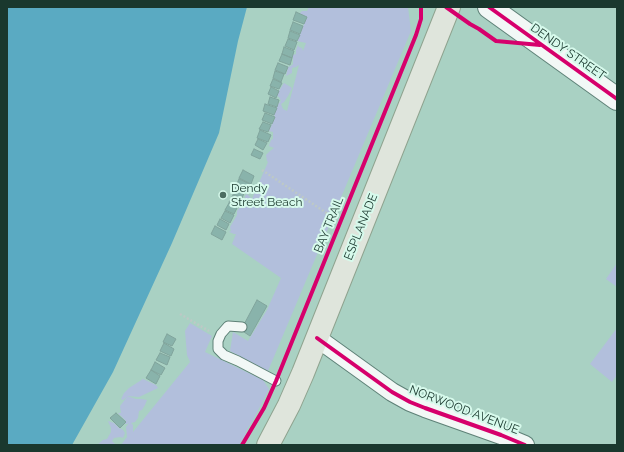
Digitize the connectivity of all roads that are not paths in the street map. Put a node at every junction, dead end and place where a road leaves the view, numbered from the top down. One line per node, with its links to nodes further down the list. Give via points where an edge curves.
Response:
1 (449, 7): 5 (main road, ESPLANADE)
2 (489, 7): 3 (street, DENDY STREET)
3 (617, 99)
4 (242, 327): 6 (lane, via 228,326 221,334 218,349)
5 (317, 338): 7 (main road, ESPLANADE, via 289,405); 8 (street, NORWOOD AVENUE, via 410,402)
6 (276, 381)
7 (268, 445)
8 (525, 445)

